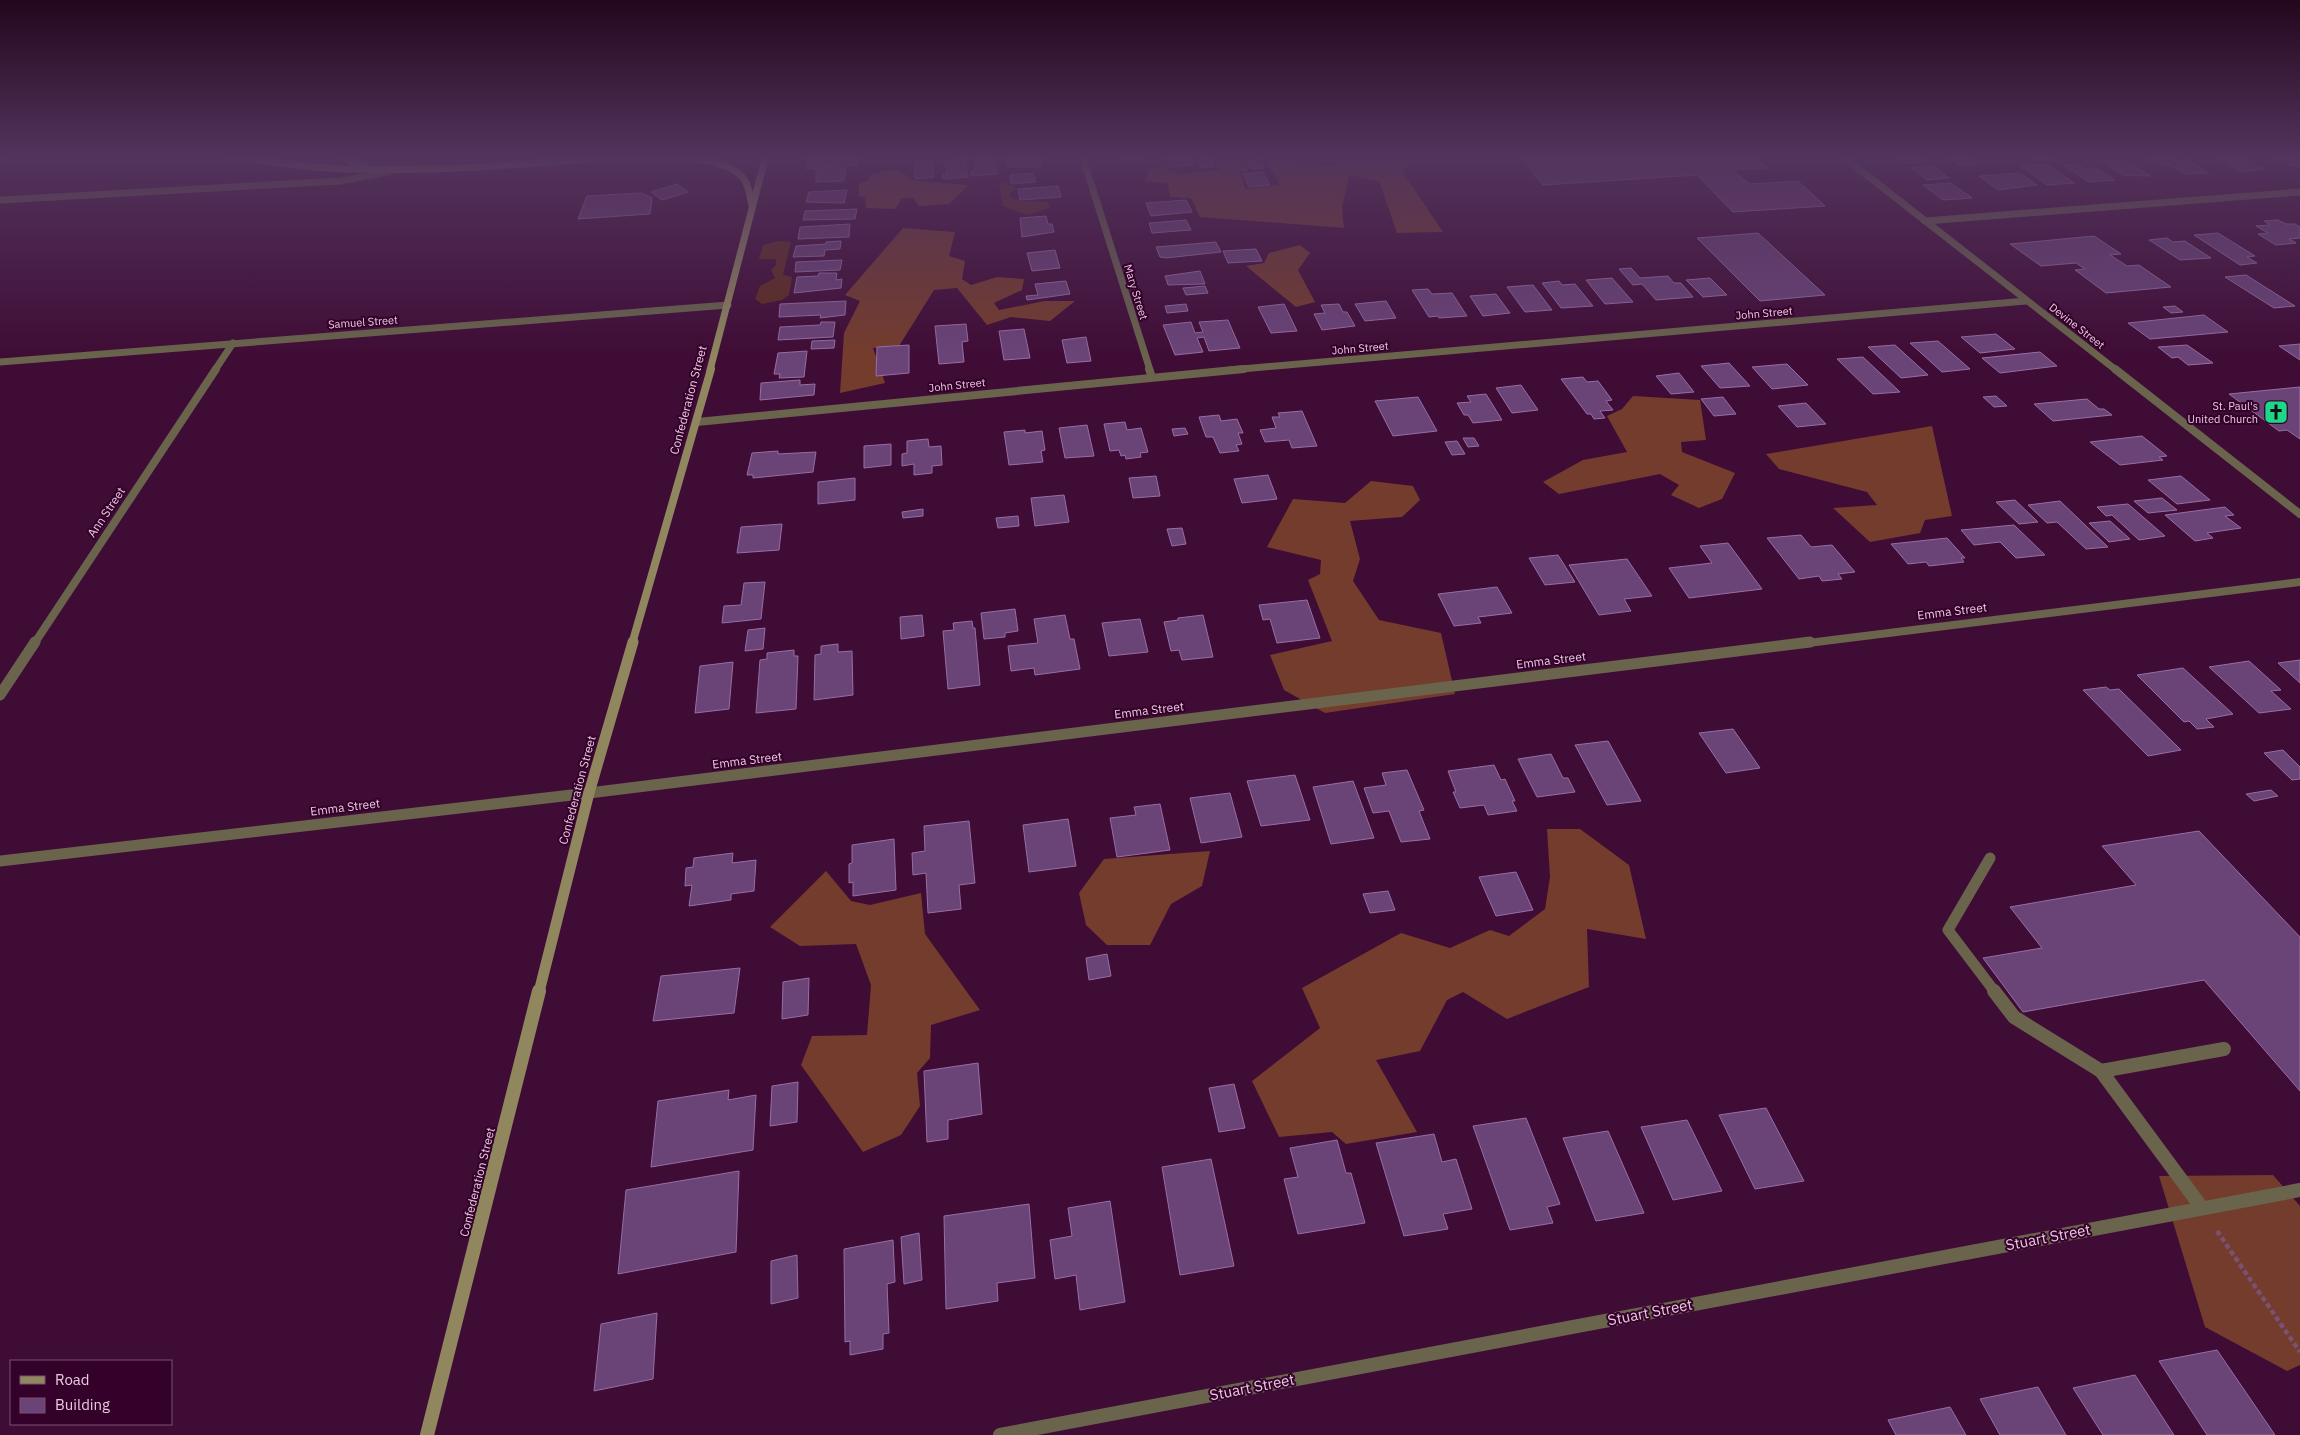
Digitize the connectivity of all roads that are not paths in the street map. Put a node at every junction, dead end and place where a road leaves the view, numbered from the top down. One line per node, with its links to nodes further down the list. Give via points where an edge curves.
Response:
1 (749, 222): 5 (main road, Confederation Street)
2 (1103, 222): 8 (street, Mary Street)
3 (1926, 222): 4 (street, Devine Street)
4 (2026, 301): 8 (street, John Street); 10 (street, Devine Street)
5 (728, 305): 6 (street, Samuel Street); 9 (main road, Confederation Street)
6 (233, 343): 7 (street, Samuel Street); 12 (street, Ann Street)
7 (0, 362)
8 (1152, 377): 9 (street, John Street)
9 (697, 422): 13 (main road, Confederation Street)
10 (2300, 514)
11 (2300, 582): 13 (street, Emma Street)
12 (0, 694)
13 (589, 793): 15 (street, Emma Street); 20 (main road, Confederation Street)
14 (1990, 858): 17 (street, via 1948,930 2014,1017)
15 (0, 861)
16 (2224, 1049): 17 (street)
17 (2101, 1071): 19 (street)
18 (2300, 1190): 19 (street, Stuart Street)
19 (2202, 1208): 21 (street, Stuart Street)
20 (427, 1435)
21 (1000, 1435)

